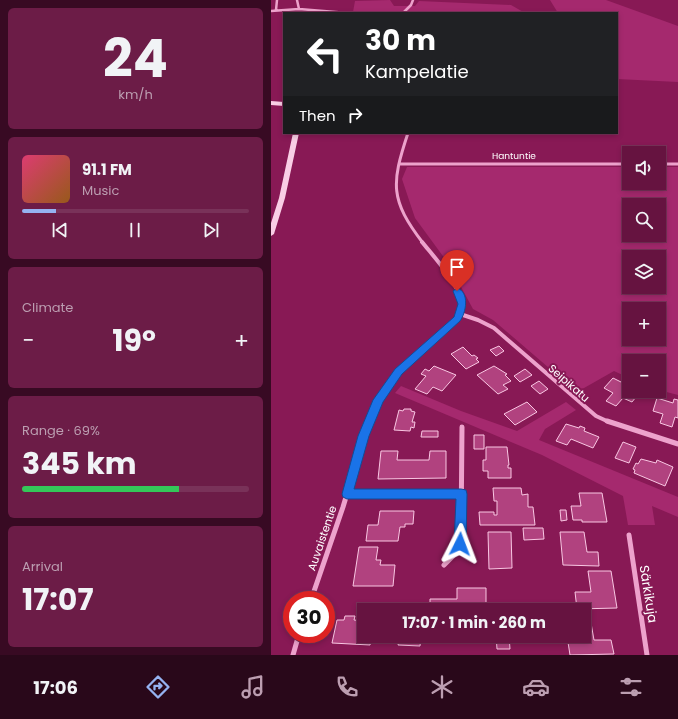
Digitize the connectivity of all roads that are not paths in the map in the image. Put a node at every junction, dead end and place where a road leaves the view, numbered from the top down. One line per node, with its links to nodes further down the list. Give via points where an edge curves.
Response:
1 (277, 0): 5 (street)
2 (297, 0): 4 (street)
3 (413, 0): 8 (street)
4 (299, 9): 5 (street); 7 (street)
5 (276, 10): 6 (street)
6 (271, 11)
7 (336, 12)
8 (404, 12)
9 (271, 103): 10 (street)
10 (283, 104)
11 (295, 134): 17 (street)
12 (408, 134): 13 (street)
13 (399, 164): 14 (street, Hantuntie); 18 (street, via 396,185 398,202 405,218 447,273 457,291 462,304)
14 (622, 164)
15 (666, 164): 16 (street)
16 (678, 164)
17 (271, 234)
18 (460, 314): 20 (street, Seipikatu, via 494,328 596,416); 21 (street, Auvaistentie, via 402,367 383,391 364,436)
19 (462, 427): 22 (street)
20 (678, 444)
21 (347, 494): 22 (street); 25 (street, Auvaistentie)
22 (461, 494): 24 (street, via 460,544 455,557)
23 (629, 535): 28 (street, Särkikuja)
24 (444, 565)
25 (314, 591)
26 (296, 643): 27 (street)
27 (293, 655)
28 (647, 655)

